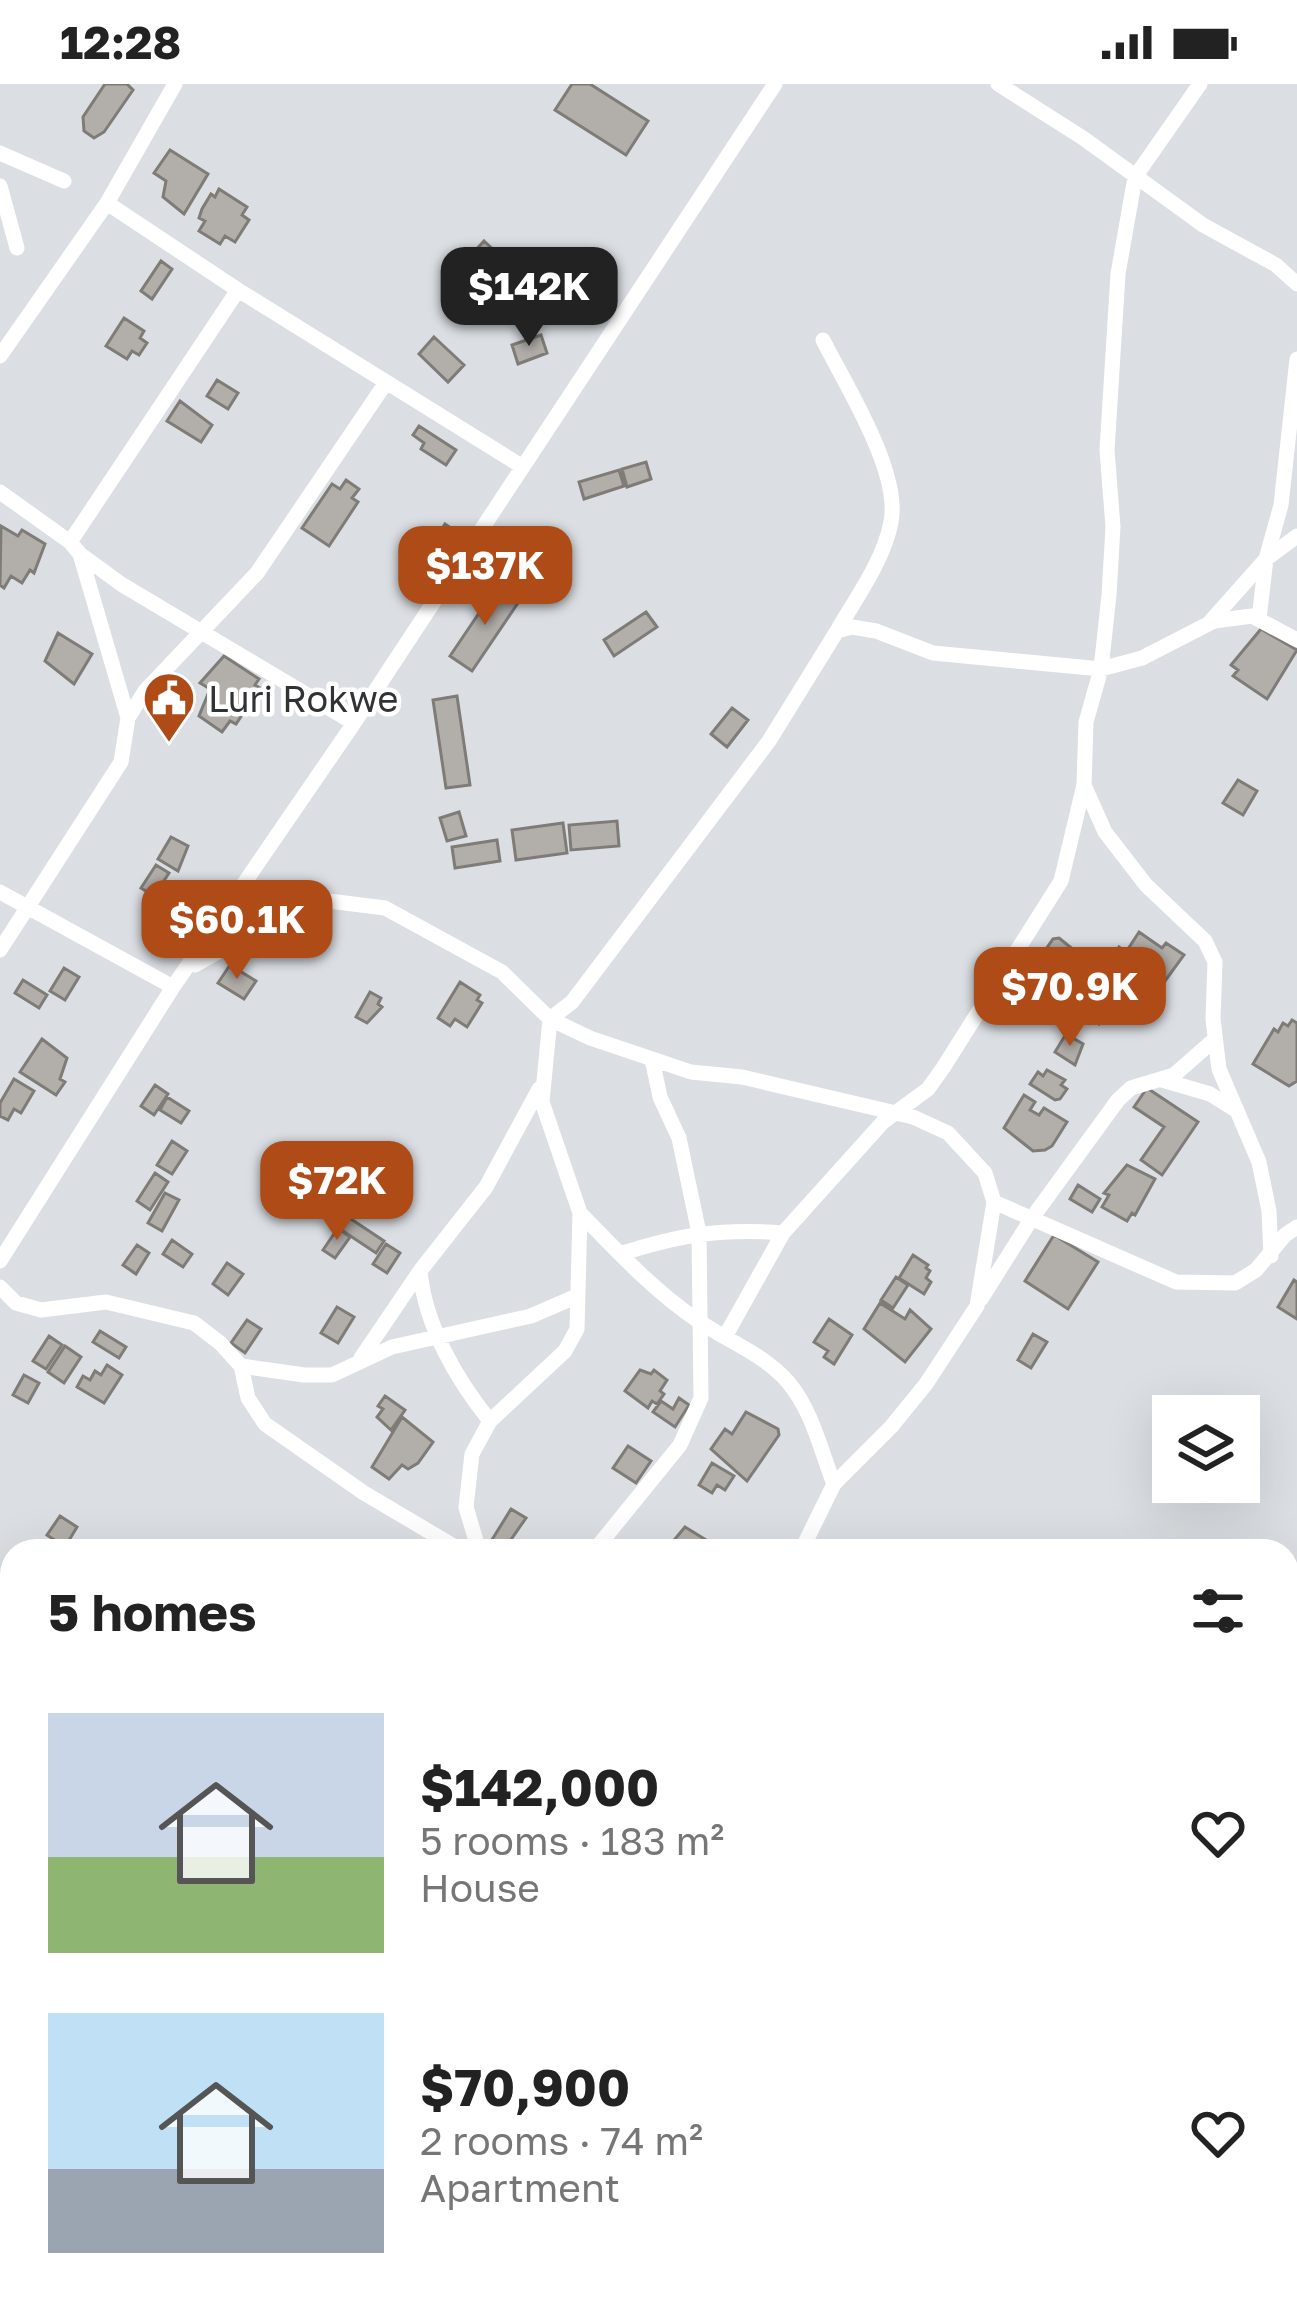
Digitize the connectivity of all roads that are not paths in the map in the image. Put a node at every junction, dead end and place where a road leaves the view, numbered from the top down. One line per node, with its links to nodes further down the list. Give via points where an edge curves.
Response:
1 (175, 84): 9 (street)
2 (775, 84): 17 (street)
3 (998, 84): 6 (street)
4 (1199, 84): 6 (street)
5 (0, 153): 7 (street)
6 (1136, 177): 11 (street); 27 (street, via 1114,304 1107,450 1113,526)
7 (64, 181)
8 (0, 186): 10 (street)
9 (107, 203): 12 (street); 14 (street)
10 (17, 248)
11 (1297, 284)
12 (238, 290): 16 (street); 20 (street)
13 (824, 340): 25 (street, via 893,496 891,526)
14 (0, 356)
15 (1297, 359): 21 (street, via 1281,505)
16 (385, 384): 17 (street); 24 (street, via 256,573)
17 (523, 467): 29 (street)
18 (0, 492): 20 (street)
19 (1297, 536): 21 (street)
20 (75, 548): 24 (street); 28 (street)
21 (1266, 559): 22 (street); 23 (street)
22 (1259, 619): 23 (street); 26 (street)
23 (1210, 623): 27 (street)
24 (201, 631): 28 (street); 29 (street)
25 (837, 632): 27 (street, via 876,631 933,653); 36 (street, via 769,741 572,1002)
26 (1297, 640)
27 (1101, 669): 30 (street, via 1086,722)
28 (128, 718): 32 (street, via 121,762)
29 (355, 723): 34 (street)
30 (1084, 785): 37 (street, via 1105,832 1146,885 1205,941 1214,962); 42 (street, via 1061,881 935,1078)
31 (0, 892): 32 (street)
32 (28, 909): 33 (street); 35 (street)
33 (0, 950)
34 (187, 969): 35 (street); 36 (street, via 298,906 385,908 502,972)
35 (173, 987): 51 (street)
36 (550, 1018): 38 (street); 40 (street)
37 (1215, 1039): 39 (street); 41 (street)
38 (652, 1059): 42 (street); 47 (street)
39 (1160, 1079): 41 (street); 45 (street, via 1118,1100)
40 (542, 1081): 44 (street); 52 (street, via 486,1186)
41 (1235, 1109): 50 (street, via 1258,1162)
42 (892, 1115): 43 (street, via 948,1133 978,1162); 48 (street)
43 (994, 1202): 45 (street); 55 (street)
44 (580, 1213): 49 (street); 54 (street)
45 (1032, 1219): 50 (street, via 1176,1282 1235,1283); 55 (street)
46 (1297, 1227): 50 (street)
47 (700, 1233): 48 (street); 49 (street); 56 (street)
48 (783, 1233): 58 (street)
49 (620, 1254): 56 (street)
50 (1270, 1256)
51 (0, 1261)
52 (420, 1271): 57 (street); 59 (street)
53 (0, 1287): 60 (street, via 16,1303 41,1310 106,1302 194,1324)
54 (577, 1296): 57 (street, via 531,1316); 61 (street, via 577,1329 565,1351)
55 (977, 1306): 62 (street, via 926,1384)
56 (699, 1322): 58 (street); 65 (street, via 703,1371 693,1422)
57 (436, 1334): 59 (street); 61 (street)
58 (726, 1335): 62 (street, via 791,1385)
59 (358, 1361): 60 (street, via 316,1376)
60 (241, 1366): 63 (street, via 265,1424)
61 (490, 1421): 64 (street, via 466,1481)
62 (834, 1484): 66 (street)
63 (442, 1539)
64 (475, 1539)
65 (604, 1539)
66 (807, 1539)

